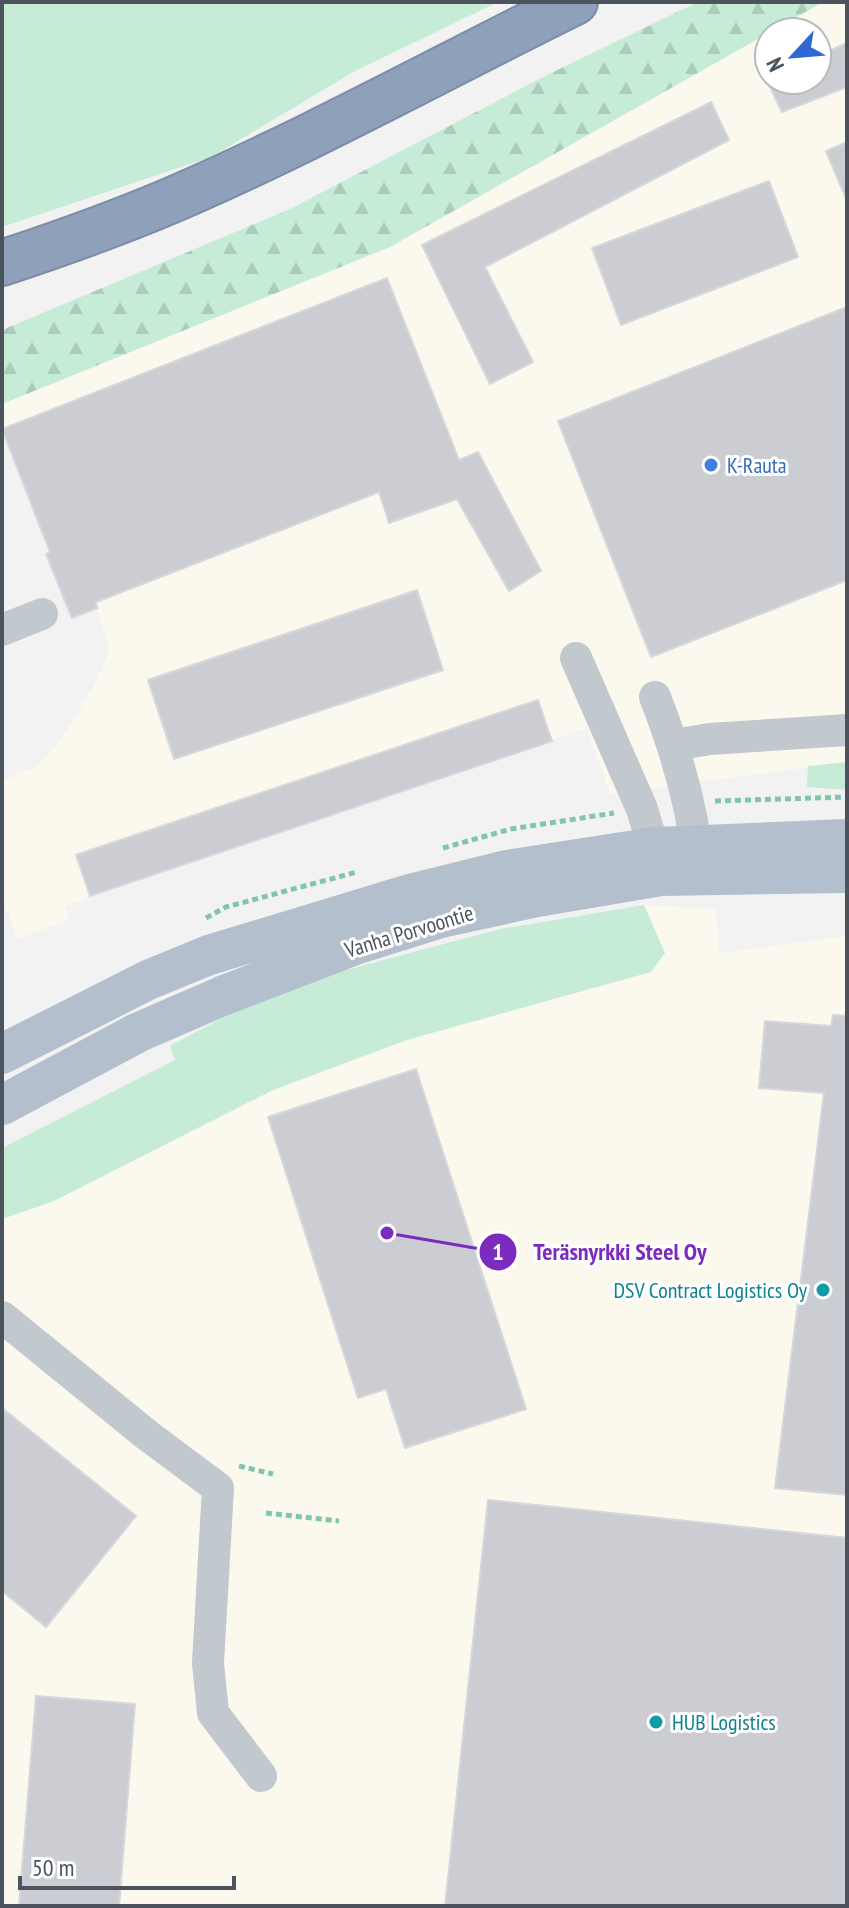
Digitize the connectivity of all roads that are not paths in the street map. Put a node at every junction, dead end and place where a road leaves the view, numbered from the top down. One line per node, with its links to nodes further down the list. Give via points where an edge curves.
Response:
1 (575, 2): 2 (highway, via 175,198)
2 (2, 263)
3 (42, 614): 4 (lane)
4 (2, 630)
5 (576, 658): 10 (lane, via 642,809)
6 (655, 697): 8 (lane)
7 (847, 730): 8 (lane)
8 (674, 745): 10 (lane, via 689,801)
9 (847, 839): 10 (main road, Vanha Porvoontie)
10 (678, 861): 11 (main road, Vanha Porvoontie); 12 (main road, Vanha Porvoontie, via 507,870 394,898 209,955); 13 (main road, Vanha Porvoontie, via 441,918 355,945 137,1033)
11 (847, 873)
12 (2, 1054)
13 (2, 1105)
14 (2, 1317): 15 (lane, via 218,1488 208,1663 213,1713)
15 (261, 1776)

